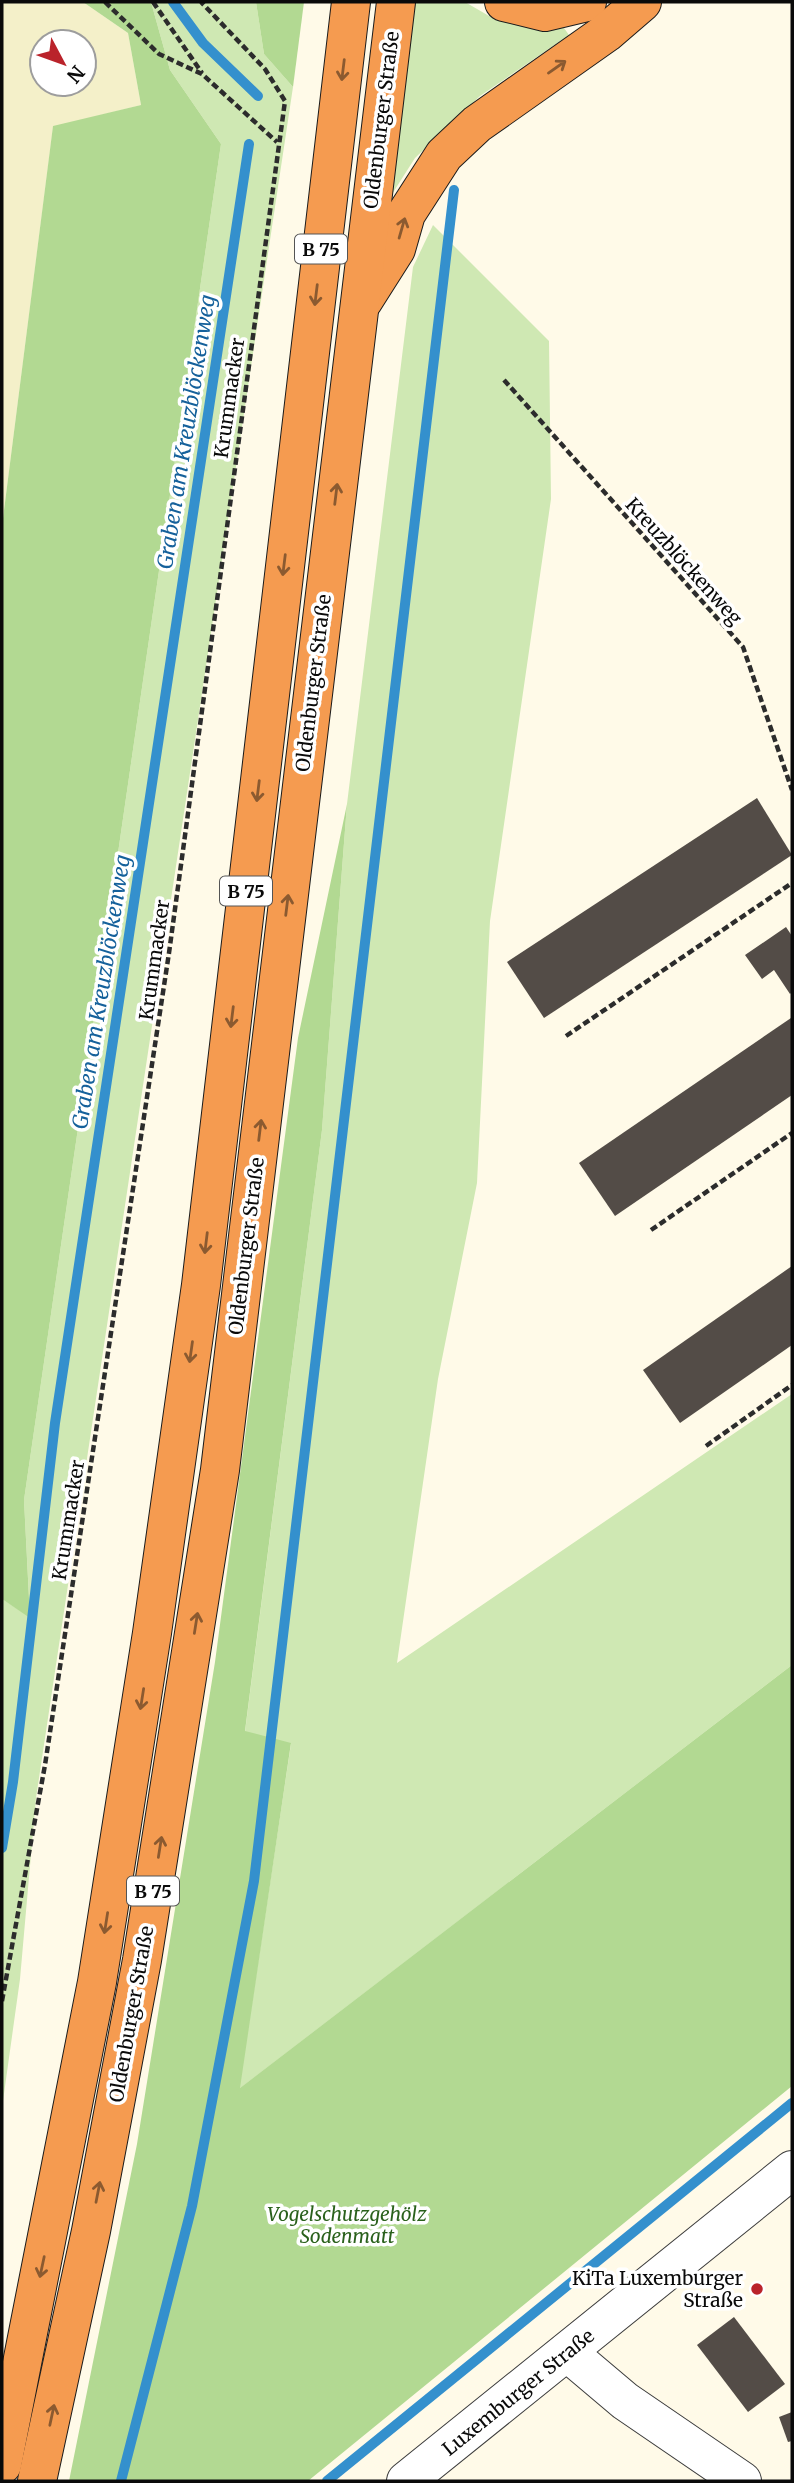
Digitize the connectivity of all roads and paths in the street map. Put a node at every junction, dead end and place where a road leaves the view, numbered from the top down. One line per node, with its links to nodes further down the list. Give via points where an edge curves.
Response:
1 (105, 2): 9 (path, via 159,54)
2 (153, 2): 9 (path)
3 (201, 2): 10 (path, Krummacker, via 265,69 285,101)
4 (351, 2): 23 (highway, Oldenburger Straße / B 75, one-way to 23, via 201,1285 152,1633 99,1969)
5 (396, 2): 11 (highway, Oldenburger Straße / B 75)
6 (504, 2): 7 (highway, via 545,12)
7 (587, 2)
8 (642, 2): 11 (highway, one-way to 8, via 396,249 406,214 444,155 477,124 606,33)
9 (202, 74): 10 (path)
10 (278, 142): 20 (path, Krummacker, via 170,953 45,1765)
11 (358, 309): 24 (highway, Oldenburger Straße / B 75, one-way to 11, via 91,2231 142,1960 220,1470)
12 (504, 380): 13 (path, Kreuzblöckenweg, via 743,648)
13 (792, 790)
14 (792, 883): 15 (path)
15 (566, 1036)
16 (792, 1133): 17 (path)
17 (652, 1230)
18 (792, 1385): 19 (path)
19 (706, 1446)
20 (2, 2001)
21 (792, 2170): 22 (street, Luxemburger Straße)
22 (567, 2352): 25 (street, Luxemburger Straße); 26 (street, via 625,2402)
23 (2, 2465)
24 (37, 2481)
25 (406, 2481)
26 (742, 2481)

